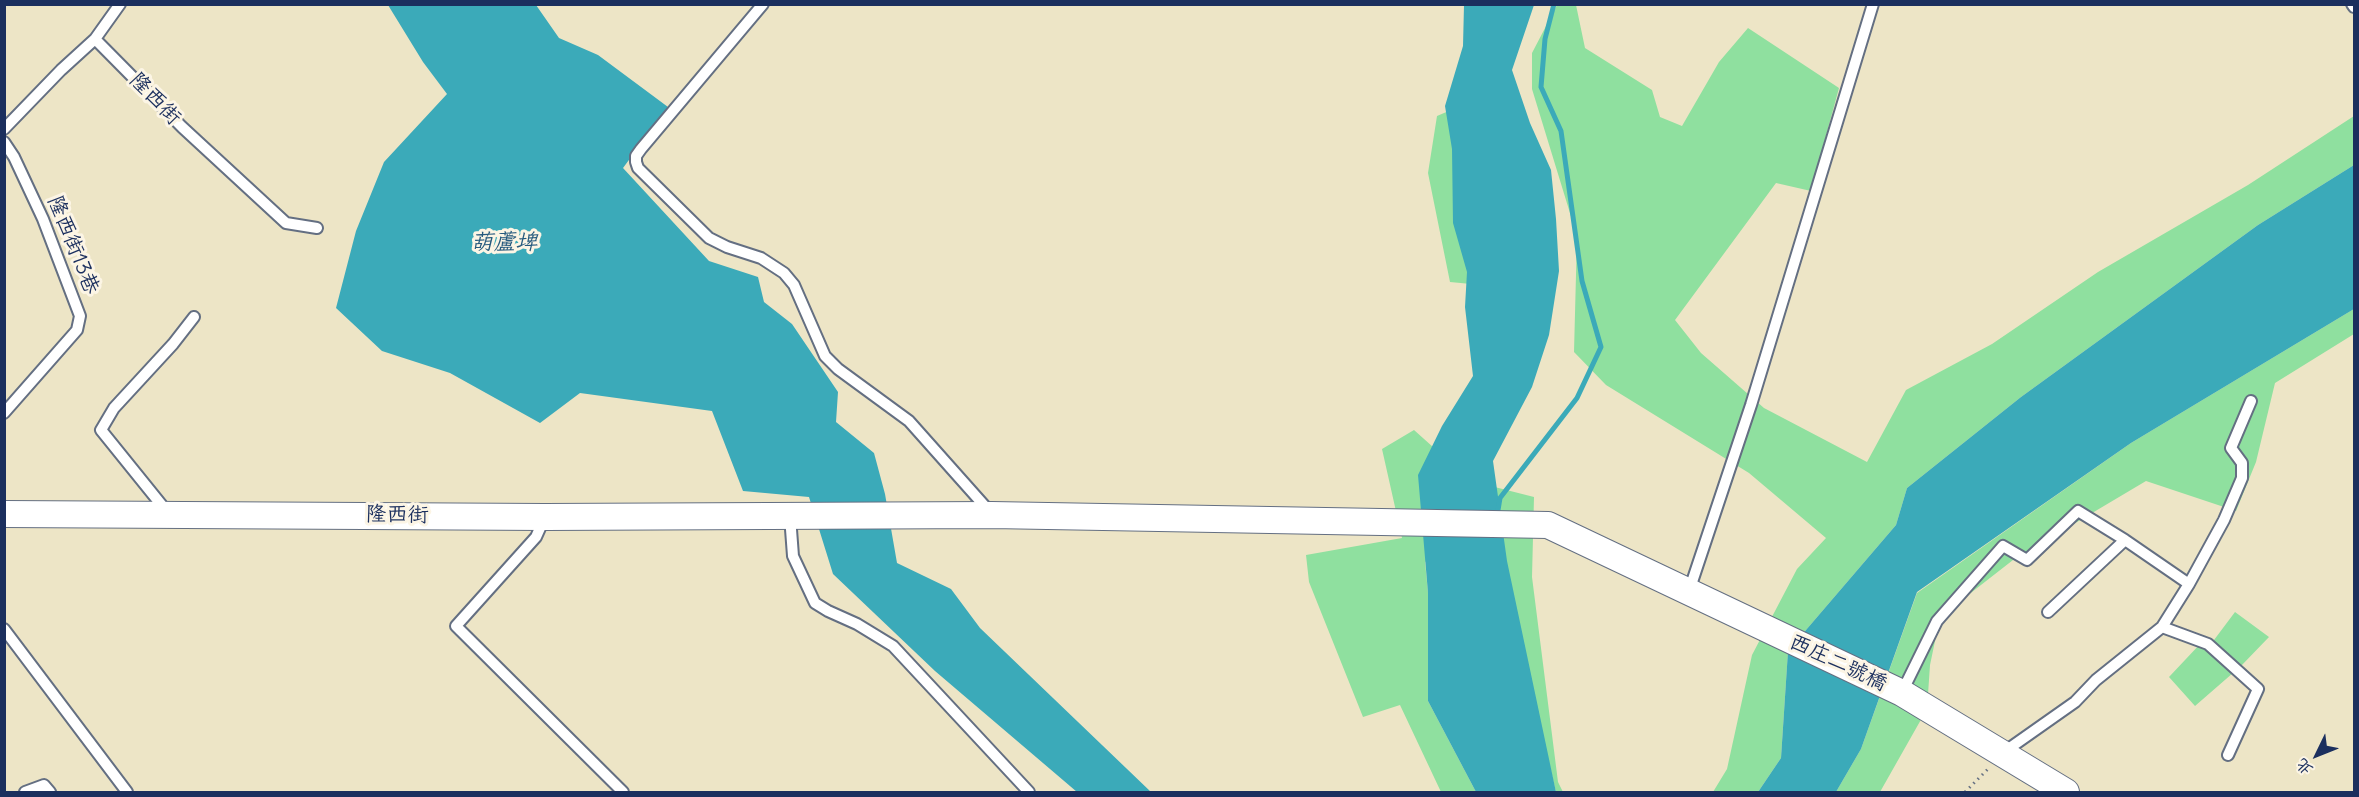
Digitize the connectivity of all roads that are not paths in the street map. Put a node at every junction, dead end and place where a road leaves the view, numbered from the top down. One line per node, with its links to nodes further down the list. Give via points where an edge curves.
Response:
1 (120, 4): 4 (lane)
2 (763, 4): 13 (lane, via 641,149 638,168 709,238 761,258 784,273 798,293 825,356 909,421)
3 (1873, 4): 19 (lane, via 1751,405)
4 (95, 39): 5 (lane); 7 (lane, 隆西街, via 286,224)
5 (4, 129)
6 (4, 142): 10 (lane, 隆西街13巷, via 43,219 80,316 77,330)
7 (317, 228)
8 (194, 317): 11 (lane, via 114,408 101,430)
9 (2251, 401): 18 (lane, via 2231,448 2242,463 2242,478)
10 (4, 413)
11 (168, 513): 12 (street, 隆西街); 15 (street, 隆西街)
12 (4, 514)
13 (992, 515): 14 (street, 隆西街); 16 (street, 隆西街)
14 (790, 516): 15 (street, 隆西街); 30 (lane, via 793,556 815,603 893,646)
15 (545, 517): 29 (lane, via 536,537 456,626)
16 (1478, 523): 19 (street, 西庄二號橋, via 1548,525)
17 (2125, 540): 18 (lane); 20 (lane); 23 (lane, via 2078,511 2027,560 2003,546 1937,621)
18 (2189, 584): 21 (lane)
19 (1689, 592): 23 (street, 西庄二號橋)
20 (2048, 612)
21 (2162, 627): 24 (lane, via 2075,702); 25 (lane, via 2208,644 2258,689)
22 (4, 629): 28 (lane)
23 (1902, 693): 24 (street, 西庄二號橋)
24 (2003, 753): 31 (street, 西庄二號橋)
25 (2228, 755)
26 (25, 792): 27 (lane, via 44,785)
27 (50, 792)
28 (127, 792)
29 (623, 792)
30 (1029, 792)
31 (2066, 792)

